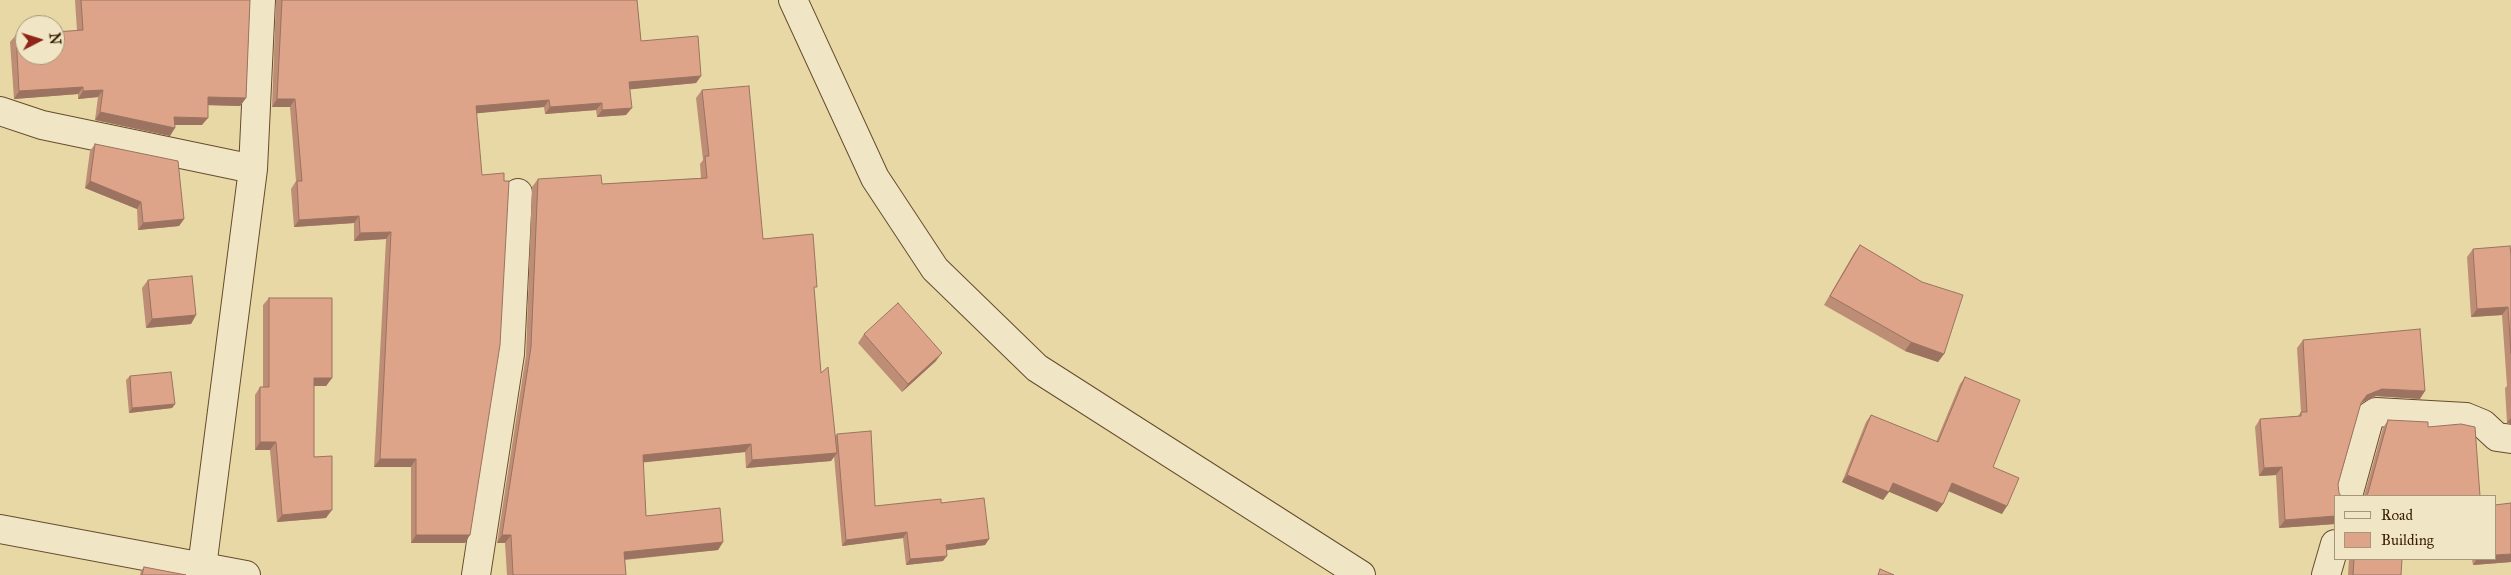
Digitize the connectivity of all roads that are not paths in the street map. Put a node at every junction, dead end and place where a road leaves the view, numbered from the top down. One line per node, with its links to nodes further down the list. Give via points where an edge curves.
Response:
1 (260, 0): 4 (street)
2 (793, 0): 13 (street, via 874,178 935,269 1037,368)
3 (0, 111): 4 (street, via 42,125)
4 (253, 169): 10 (street)
5 (518, 193): 12 (street, via 510,354)
6 (2511, 438): 7 (street, via 2497,437 2484,424 2466,417 2376,412 2370,416)
7 (2348, 495)
8 (0, 529): 10 (street)
9 (2334, 547): 14 (street)
10 (202, 571): 11 (street)
11 (246, 575)
12 (476, 575)
13 (1361, 575)
14 (2326, 575)

